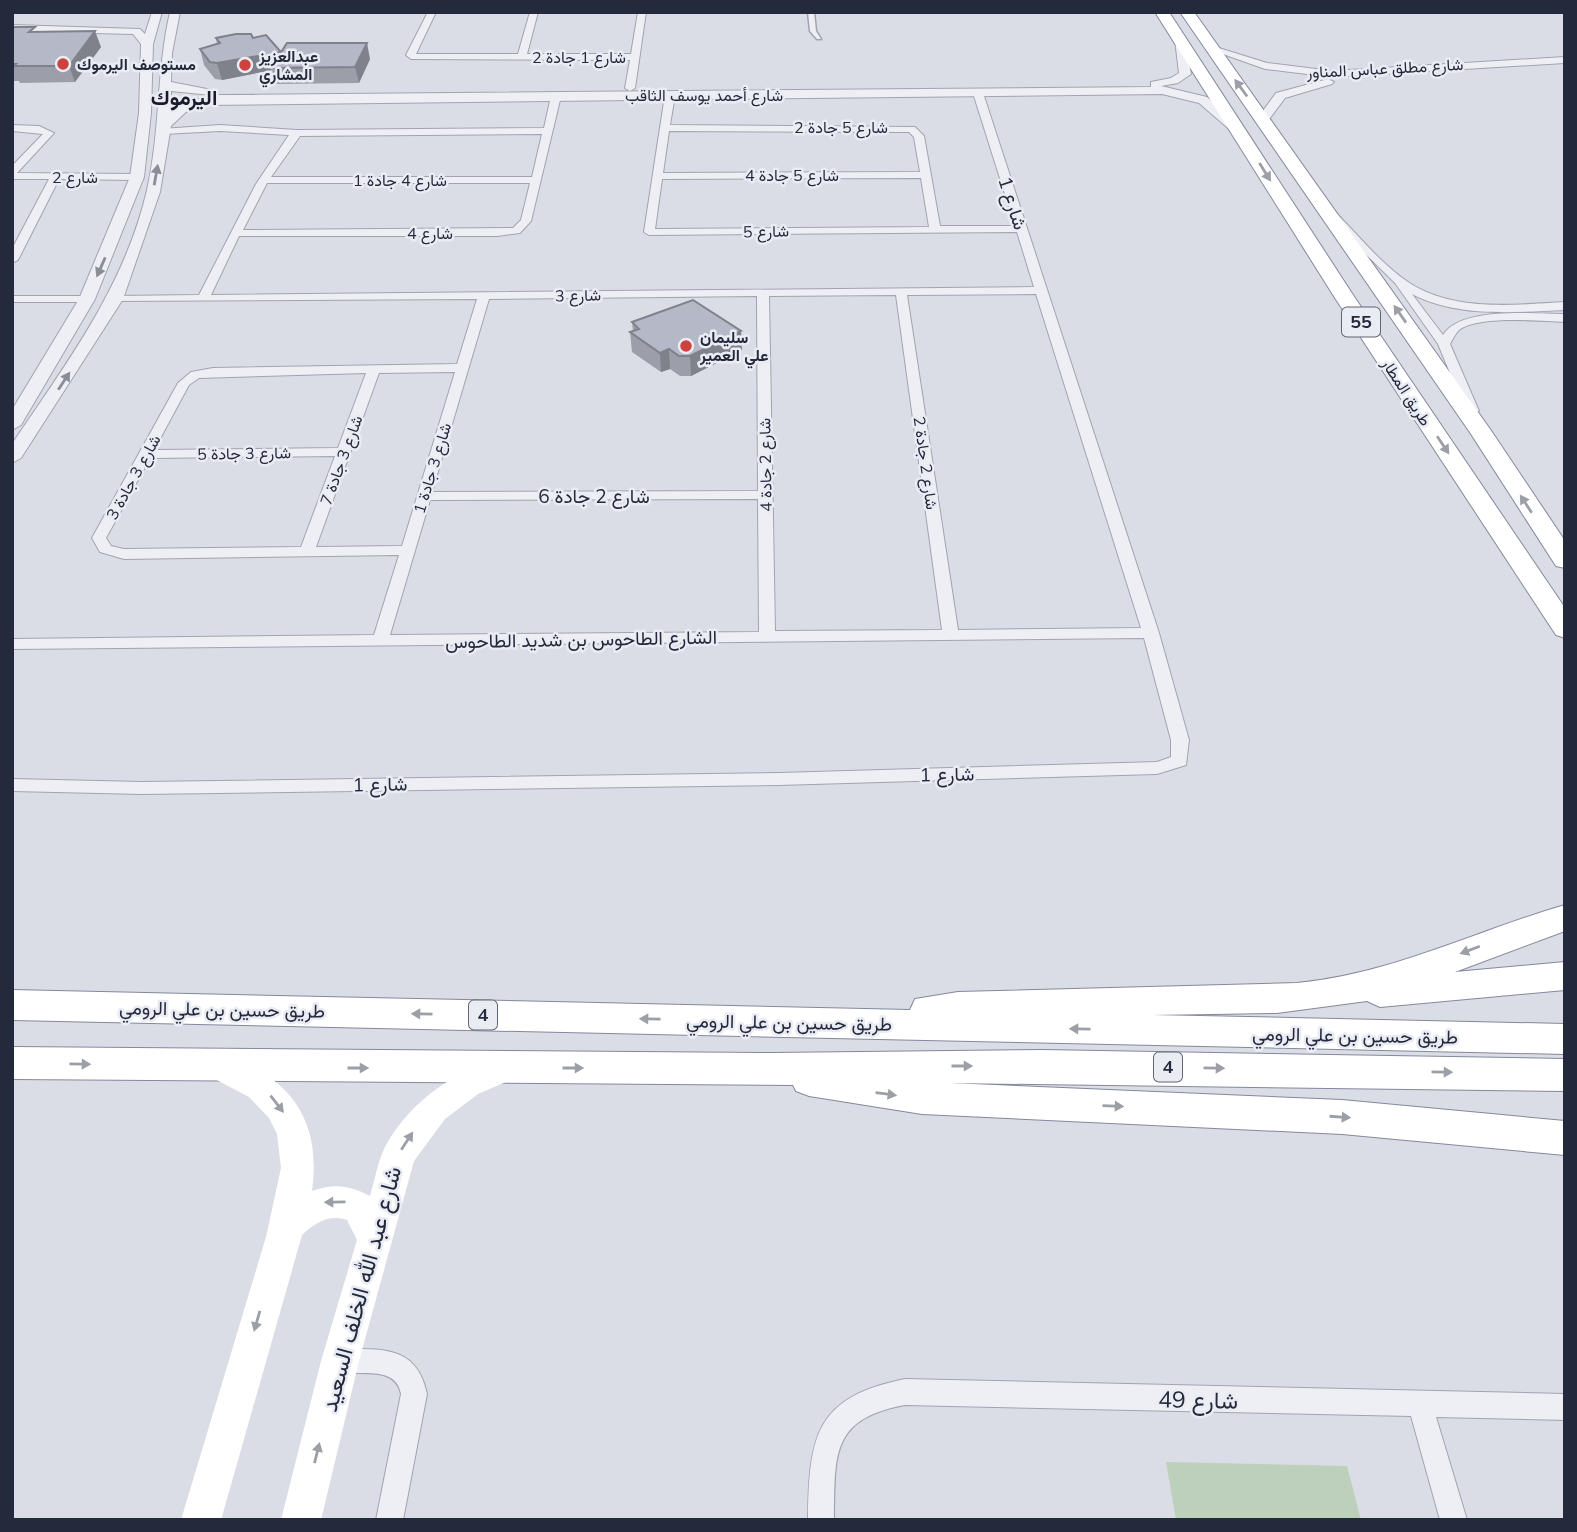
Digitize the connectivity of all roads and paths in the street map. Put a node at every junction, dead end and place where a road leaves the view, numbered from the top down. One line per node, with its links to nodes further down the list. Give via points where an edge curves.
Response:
1 (157, 12): 14 (street)
2 (175, 12): 21 (street)
3 (432, 12): 16 (street, شارع 1 جادة 2, via 410,55)
4 (534, 12): 16 (street, شارع 1 جادة 2)
5 (642, 12): 17 (street)
6 (811, 12): 12 (street, via 813,31)
7 (1162, 12): 13 (highway, طريق المطار / 55)
8 (1188, 12): 15 (highway, طريق المطار / 55)
9 (125, 20): 10 (street)
10 (81, 25): 11 (street); 14 (street, via 136,31)
11 (12, 26)
12 (819, 38)
13 (1180, 40): 22 (street, شارع أحمد يوسف الثاقب, via 1185,74 1174,81); 37 (highway, طريق المطار / 55)
14 (147, 44): 45 (street, via 145,113)
15 (1210, 46): 20 (street, شارع مطلق عباس المناور, via 1255,63 1299,72); 32 (highway, طريق المطار / 55, one-way to 15)
16 (522, 57): 17 (street, شارع 1 جادة 2)
17 (635, 57): 24 (street)
18 (1565, 60): 20 (street, شارع مطلق عباس المناور)
19 (1565, 66): 20 (street, شارع مطلق عباس المناور)
20 (1415, 72): 32 (street, شارع مطلق عباس المناور, via 1301,87 1268,104)
21 (163, 83): 25 (street, شارع أحمد يوسف الثاقب, via 186,91); 34 (street)
22 (1150, 84): 23 (street, شارع أحمد يوسف الثاقب); 26 (street)
23 (744, 87): 24 (street, شارع أحمد يوسف الثاقب); 29 (street, via 739,92)
24 (631, 88): 25 (street, شارع أحمد يوسف الثاقب)
25 (278, 91): 31 (street, via 237,93 228,97)
26 (1094, 91): 27 (street, شارع أحمد يوسف الثاقب); 37 (street, شارع أحمد يوسف الثاقب, via 1186,93 1203,100)
27 (978, 93): 29 (street, شارع أحمد يوسف الثاقب); 49 (street, شارع 1)
28 (670, 95): 29 (street, شارع أحمد يوسف الثاقب); 30 (street, شارع أحمد يوسف الثاقب); 35 (street, شارع 5)
29 (698, 95)
30 (556, 96): 31 (street, شارع أحمد يوسف الثاقب); 36 (street, شارع 4)
31 (231, 99): 34 (street, شارع أحمد يوسف الثاقب, via 191,103 178,109)
32 (1263, 120): 47 (highway, طريق المطار / 55)
33 (12, 128): 39 (street, via 49,133)
34 (164, 128): 38 (street); 46 (street, one-way to 34)
35 (665, 128): 40 (street, شارع 5 جادة 2, via 912,129 919,136); 41 (street, شارع 5)
36 (548, 131): 38 (street); 44 (street, شارع 4)
37 (1240, 132): 83 (highway, طريق المطار / 55, one-way to 83)
38 (297, 133): 43 (street, via 289,138)
39 (12, 174): 42 (street, شارع 2)
40 (927, 174): 41 (street, شارع 5 جادة 4); 50 (street, شارع 5 جادة 2)
41 (658, 176): 50 (street, شارع 5, via 649,232)
42 (55, 177): 45 (street, شارع 2); 52 (street)
43 (265, 180): 44 (street, شارع 4 جادة 1); 51 (street)
44 (535, 180): 51 (street, شارع 4, via 526,222 516,231)
45 (135, 182): 46 (street, via 138,192 133,209); 48 (street)
46 (147, 210): 53 (street)
47 (1329, 212): 55 (street); 73 (highway, طريق المطار / 55, one-way to 47)
48 (121, 218): 53 (street, via 133,218 127,236); 62 (street, one-way to 62)
49 (1021, 229): 50 (street, شارع 5); 56 (street, شارع 1)
50 (935, 230)
51 (236, 233): 60 (street)
52 (18, 235): 54 (street)
53 (137, 244): 63 (street)
54 (12, 260)
55 (1392, 275): 64 (street, via 1424,295 1460,304); 67 (street)
56 (1041, 290): 57 (street, شارع 3); 84 (street, شارع 1)
57 (901, 291): 58 (street, شارع 3); 85 (street, شارع 2 جادة 2)
58 (762, 293): 59 (street, شارع 3); 78 (street, شارع 2 جادة 4)
59 (484, 295): 60 (street, شارع 3); 68 (street, شارع 3 جادة 1)
60 (203, 298): 63 (street, شارع 3)
61 (12, 299): 62 (street)
62 (87, 299): 70 (street)
63 (114, 299): 71 (street, one-way to 63)
64 (1565, 308): 65 (street, via 1541,311)
65 (1546, 318): 66 (street); 67 (street, via 1466,323 1453,328)
66 (1565, 318)
67 (1444, 344): 73 (street)
68 (462, 368): 69 (street, شارع 3 جادة 3); 79 (street, شارع 3 جادة 1)
69 (374, 369): 75 (street, شارع 3 جادة 7); 76 (street, شارع 3 جادة 3, via 195,375 184,383)
70 (42, 377): 71 (street, via 44,385 27,421); 72 (street)
71 (37, 422): 77 (street)
72 (12, 427): 74 (street, via 23,434)
73 (1482, 434): 82 (highway, طريق المطار / 55, one-way to 73)
74 (12, 449)
75 (344, 452): 76 (street, شارع 3 جادة 5); 80 (street, شارع 3 جادة 7)
76 (145, 454): 80 (street, شارع 3 جادة 3, via 99,538 100,546 110,552)
77 (12, 458)
78 (765, 495): 79 (street, شارع 2 جادة 6); 86 (street, شارع 2 جادة 4)
79 (424, 496): 81 (street, شارع 3 جادة 1)
80 (307, 550): 81 (street, شارع 3 جادة 3)
81 (408, 550): 87 (street, شارع 3 جادة 1)
82 (1565, 560)
83 (1565, 629)
84 (1151, 633): 85 (street, الشارع الطاحوس بن شديد الطاحوس); 89 (street, شارع 1, via 1182,751 1180,761 1157,768 779,779 156,788)
85 (951, 635): 86 (street, الشارع الطاحوس بن شديد الطاحوس)
86 (766, 637): 87 (street, الشارع الطاحوس بن شديد الطاحوس)
87 (381, 640): 88 (street, الشارع الطاحوس بن شديد الطاحوس)
88 (12, 644)
89 (12, 785)
90 (1565, 908): 91 (highway)
91 (1549, 922): 93 (highway, one-way to 93, via 1380,984)
92 (1565, 976): 93 (highway, via 1420,991)
93 (1340, 993): 95 (highway, via 1249,1000 1000,1003)
94 (12, 1005): 95 (highway, طريق حسين بن علي الرومي / 4, one-way to 94)
95 (840, 1023): 96 (highway, طريق حسين بن علي الرومي / 4, one-way to 95)
96 (1565, 1039)
97 (12, 1063): 98 (highway, طريق حسين بن علي الرومي / 4, one-way to 98)
98 (222, 1067): 99 (highway, طريق حسين بن علي الرومي / 4, one-way to 99); 103 (main road, one-way to 103, via 267,1091 293,1132 298,1167)
99 (505, 1068): 100 (highway, طريق حسين بن علي الرومي / 4, one-way to 100); 104 (main road, شارع عبد الله الخلف السعيد, one-way to 99, via 392,1171 419,1124 467,1084)
100 (771, 1069): 101 (highway, طريق حسين بن علي الرومي / 4, one-way to 101, via 1042,1066); 102 (highway, one-way to 102, via 845,1088 922,1098 1329,1116)
101 (1565, 1074)
102 (1565, 1138)
103 (285, 1228): 104 (main road, one-way to 103, via 366,1214 346,1202 320,1203); 108 (main road, one-way to 108)
104 (373, 1236): 105 (main road, شارع عبد الله الخلف السعيد)
105 (340, 1362): 109 (main road, شارع عبد الله الخلف السعيد, one-way to 105); 110 (street, via 402,1366 413,1382)
106 (1420, 1405): 107 (street, شارع 49); 111 (street, شارع 49, via 905,1392 876,1395 854,1406 827,1440); 112 (street)
107 (1565, 1407)
108 (201, 1520)
109 (301, 1520)
110 (389, 1520)
111 (821, 1520)
112 (1454, 1520)

